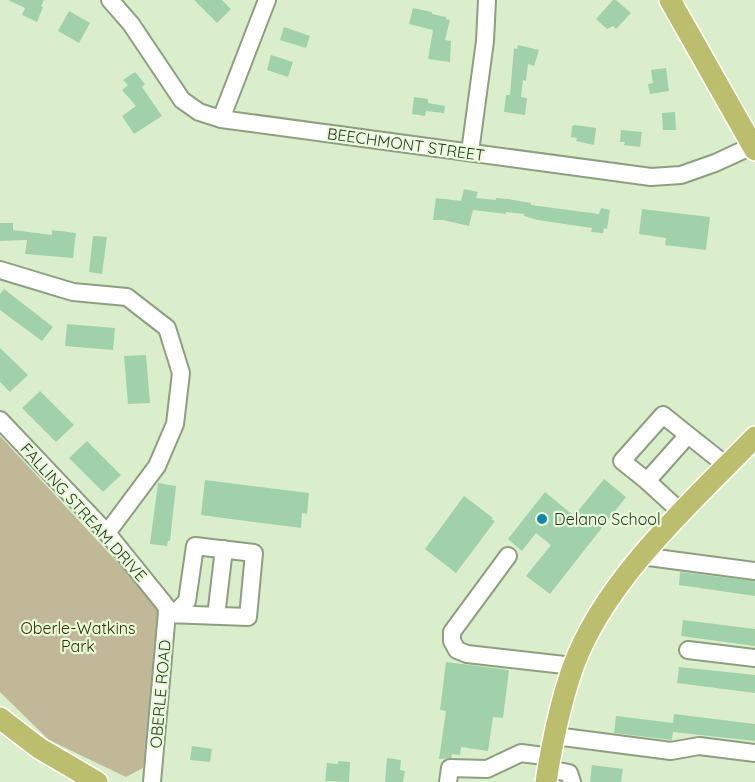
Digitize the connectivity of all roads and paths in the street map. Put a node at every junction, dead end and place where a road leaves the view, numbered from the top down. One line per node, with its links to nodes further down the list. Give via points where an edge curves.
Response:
1 (110, 0): 5 (street, BEECHMONT STREET, via 131,24 182,100 199,112)
2 (267, 0): 5 (street)
3 (487, 0): 7 (street)
4 (670, 0): 6 (main road)
5 (221, 119): 7 (street, BEECHMONT STREET)
6 (754, 148): 7 (street, BEECHMONT STREET, via 681,175 651,177)
7 (470, 152)
8 (0, 270): 15 (street, via 73,292 127,297 166,328 182,373 175,424 157,465)
9 (0, 420): 15 (street, FALLING STREAM DRIVE)
10 (688, 435): 12 (street); 13 (street); 13 (street, via 663,415 622,461)
11 (755, 436): 12 (main road)
12 (727, 466): 14 (main road)
13 (646, 481): 14 (street)
14 (682, 513): 18 (main road)
15 (107, 533): 20 (street, FALLING STREAM DRIVE)
16 (224, 549): 20 (street, via 195,546 187,601); 21 (street); 21 (street, via 254,553 248,617)
17 (508, 556): 24 (street, via 452,632 457,650)
18 (641, 556): 19 (street); 24 (main road, via 598,616)
19 (755, 571)
20 (169, 612): 21 (street); 30 (street, OBERLE ROAD)
21 (216, 616)
22 (688, 650): 23 (street)
23 (755, 658)
24 (573, 666): 26 (main road)
25 (1, 721): 29 (main road)
26 (555, 736): 27 (street, via 671,751 699,746); 28 (main road)
27 (755, 753)
28 (549, 769): 31 (street, via 521,753 487,769 450,768); 32 (street, via 568,773)
29 (97, 782)
30 (152, 782)
31 (448, 782)
32 (572, 782)

